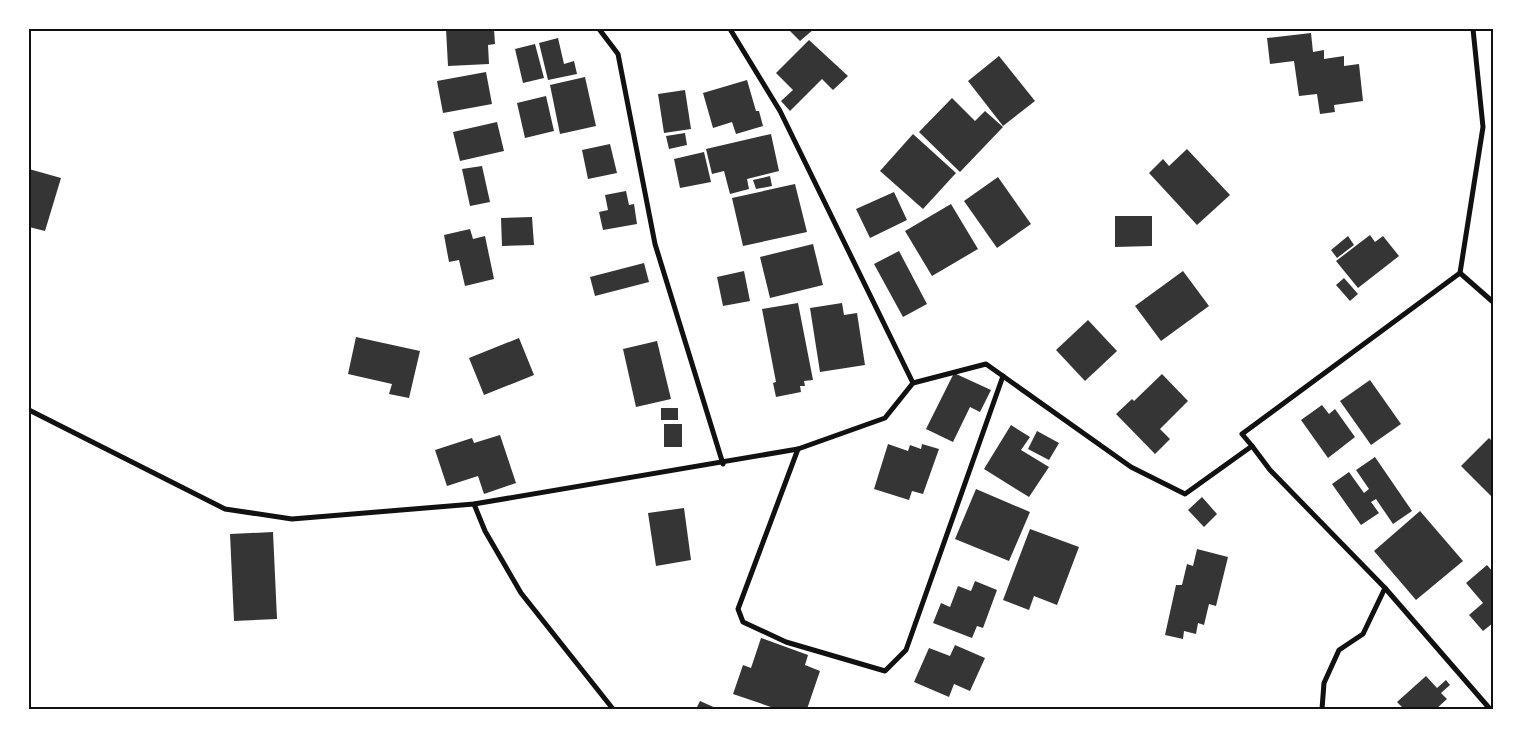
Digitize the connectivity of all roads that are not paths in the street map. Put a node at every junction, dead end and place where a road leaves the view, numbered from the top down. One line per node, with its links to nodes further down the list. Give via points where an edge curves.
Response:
1 (599, 29): 11 (street, via 618,54 655,244)
2 (730, 29): 7 (street, via 780,112)
3 (1473, 29): 4 (street, via 1482,127)
4 (1460, 273): 5 (street); 9 (street, via 1242,434)
5 (1493, 302)
6 (1003, 376): 7 (street, via 986,364); 9 (street, via 1131,467 1185,494); 10 (street, via 906,650 884,671 786,642 743,622 738,609)
7 (913, 383): 10 (street, via 885,418)
8 (29, 410): 12 (street, via 225,509 292,518)
9 (1252, 446): 13 (street, via 1270,470)
10 (798, 449): 11 (street)
11 (724, 464): 12 (street)
12 (474, 504): 14 (street, via 485,531 521,593)
13 (1385, 588): 15 (street, via 1363,634 1339,650 1324,684); 16 (street)
14 (614, 709)
15 (1322, 709)
16 (1490, 709)

